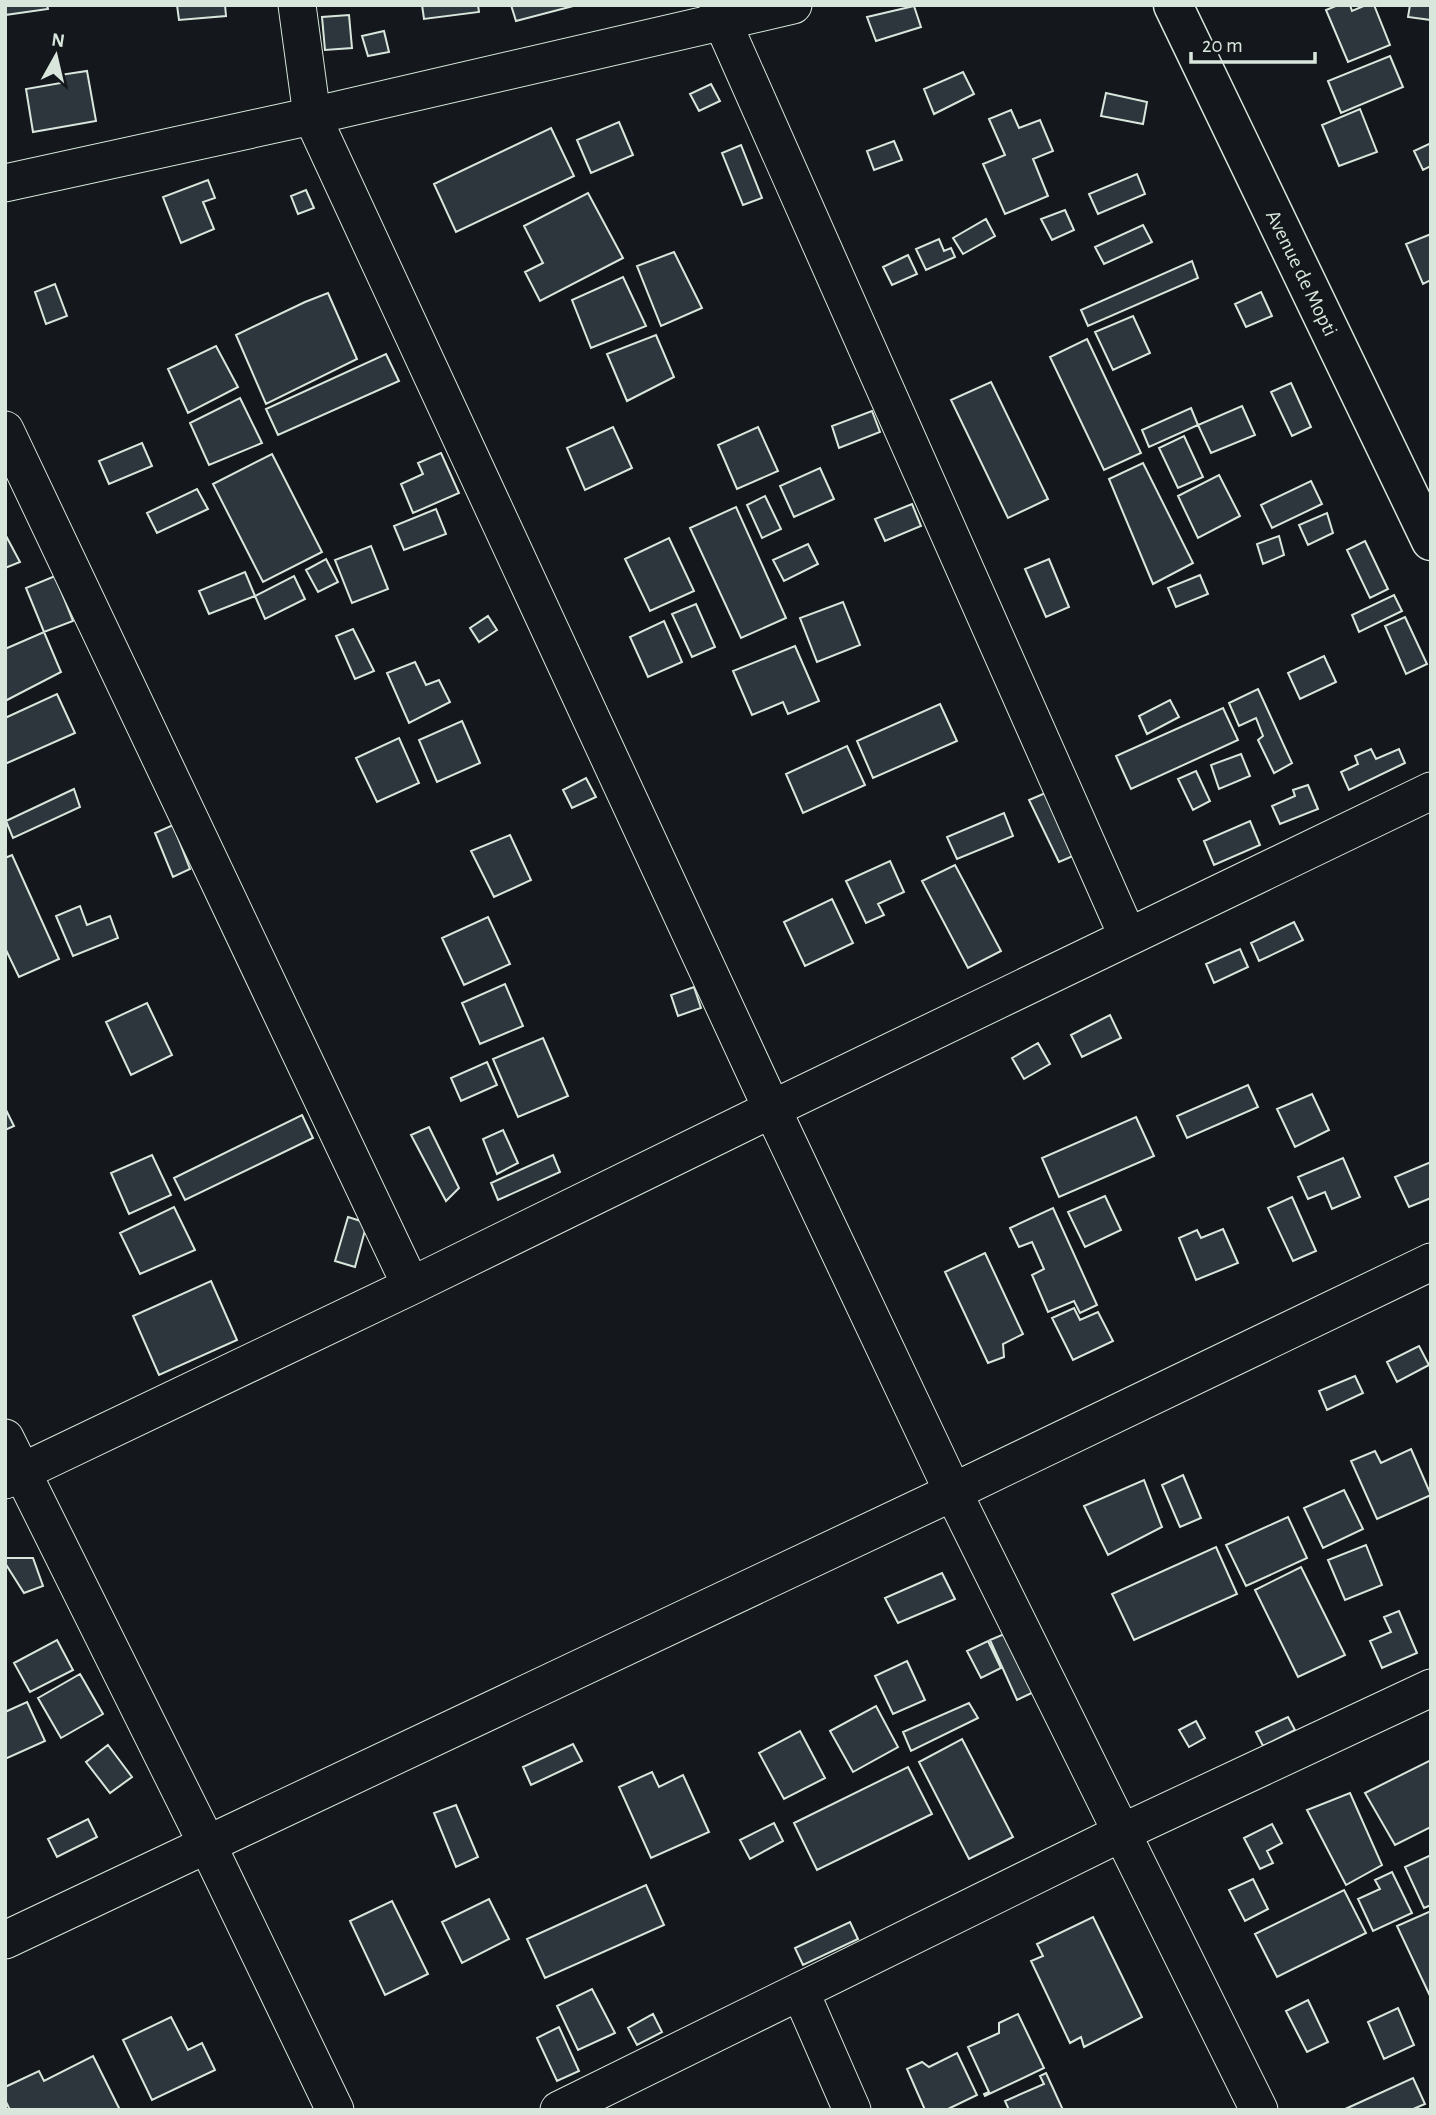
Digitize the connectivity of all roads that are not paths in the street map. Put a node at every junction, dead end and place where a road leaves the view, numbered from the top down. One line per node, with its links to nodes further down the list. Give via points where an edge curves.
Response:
1 (297, 5): 5 (street)
2 (793, 5): 4 (street)
3 (1172, 5): 8 (street, Avenue de Mopti)
4 (720, 13): 5 (street); 10 (street)
5 (312, 116): 6 (street); 11 (street)
6 (5, 183)
7 (5, 430): 13 (street)
8 (1431, 541)
9 (1431, 790): 10 (street)
10 (1128, 937): 11 (street)
11 (772, 1109): 13 (street); 16 (street)
12 (1431, 1262): 16 (street)
13 (411, 1286): 15 (street)
14 (5, 1438): 15 (street)
15 (13, 1476): 19 (street)
16 (953, 1492): 18 (street); 19 (street)
17 (1431, 1688): 18 (street)
18 (1121, 1833): 21 (street); 25 (street)
19 (207, 1844): 20 (street); 22 (street)
20 (5, 1940)
21 (800, 1991): 23 (street); 24 (street)
22 (335, 2110)
23 (559, 2110)
24 (852, 2110)
25 (1259, 2110)

